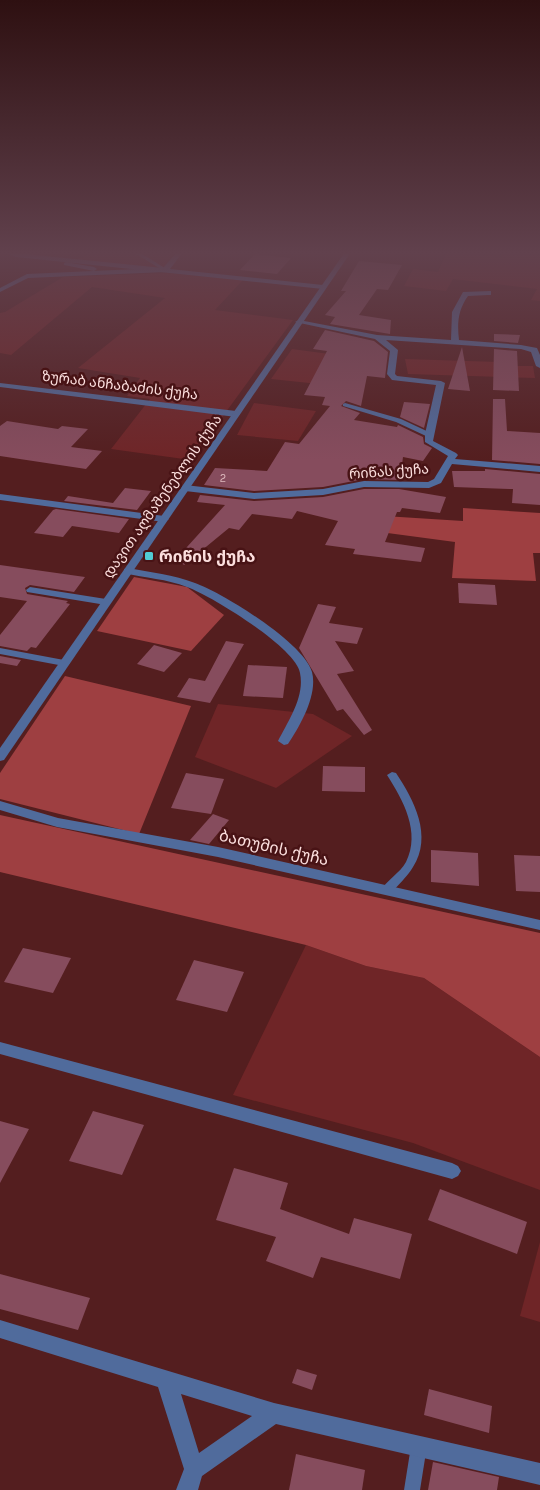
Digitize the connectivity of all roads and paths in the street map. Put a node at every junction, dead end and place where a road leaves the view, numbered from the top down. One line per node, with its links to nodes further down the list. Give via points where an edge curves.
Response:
1 (299, 322): 3 (street); 8 (street, დავით აღმაშენებლის ქუჩა)
2 (453, 322): 4 (street)
3 (376, 337): 4 (street); 9 (street, via 394,350 391,374 395,378 441,383)
4 (455, 343): 5 (street, via 534,350)
5 (540, 366)
6 (0, 385): 8 (street, ზურაბ ანჩაბაძის ქუჩა)
7 (345, 405): 9 (lane, via 403,421)
8 (236, 414): 12 (street, დავით აღმაშენებლის ქუჩა)
9 (429, 434): 10 (street, რიწას ქუჩა, via 429,442 453,455)
10 (451, 461): 11 (street); 12 (street, რიწას ქუჩა, via 438,481 429,485 364,484 323,492 254,496)
11 (540, 469)
12 (186, 488): 14 (street, დავით აღმაშენებლის ქუჩა)
13 (0, 497): 14 (street)
14 (164, 519): 15 (street, დავით აღმაშენებლის ქუჩა)
15 (128, 571): 17 (street, დავით აღმაშენებლის ქუჩა); 20 (street, via 198,587 236,609 286,645 302,661 306,673 304,700)
16 (30, 590): 17 (lane)
17 (106, 602): 19 (street, დავით აღმაშენებლის ქუჩა)
18 (0, 651): 19 (street)
19 (64, 663): 21 (street, დავით აღმაშენებლის ქუჩა)
20 (284, 741)
21 (0, 757)
22 (392, 775): 24 (lane, via 405,793 417,839 412,862)
23 (0, 805): 24 (street, ბათუმის ქუჩა, via 57,822 218,852)
24 (386, 891): 25 (street, ბათუმის ქუჩა)
25 (540, 925)
26 (0, 1048): 27 (street)
27 (452, 1171)
28 (0, 1328): 29 (street)
29 (166, 1380): 30 (street); 32 (street)
30 (274, 1413): 31 (street); 32 (street)
31 (419, 1446): 33 (street); 35 (lane)
32 (194, 1469): 34 (street)
33 (540, 1474)
34 (188, 1490)
35 (412, 1490)

